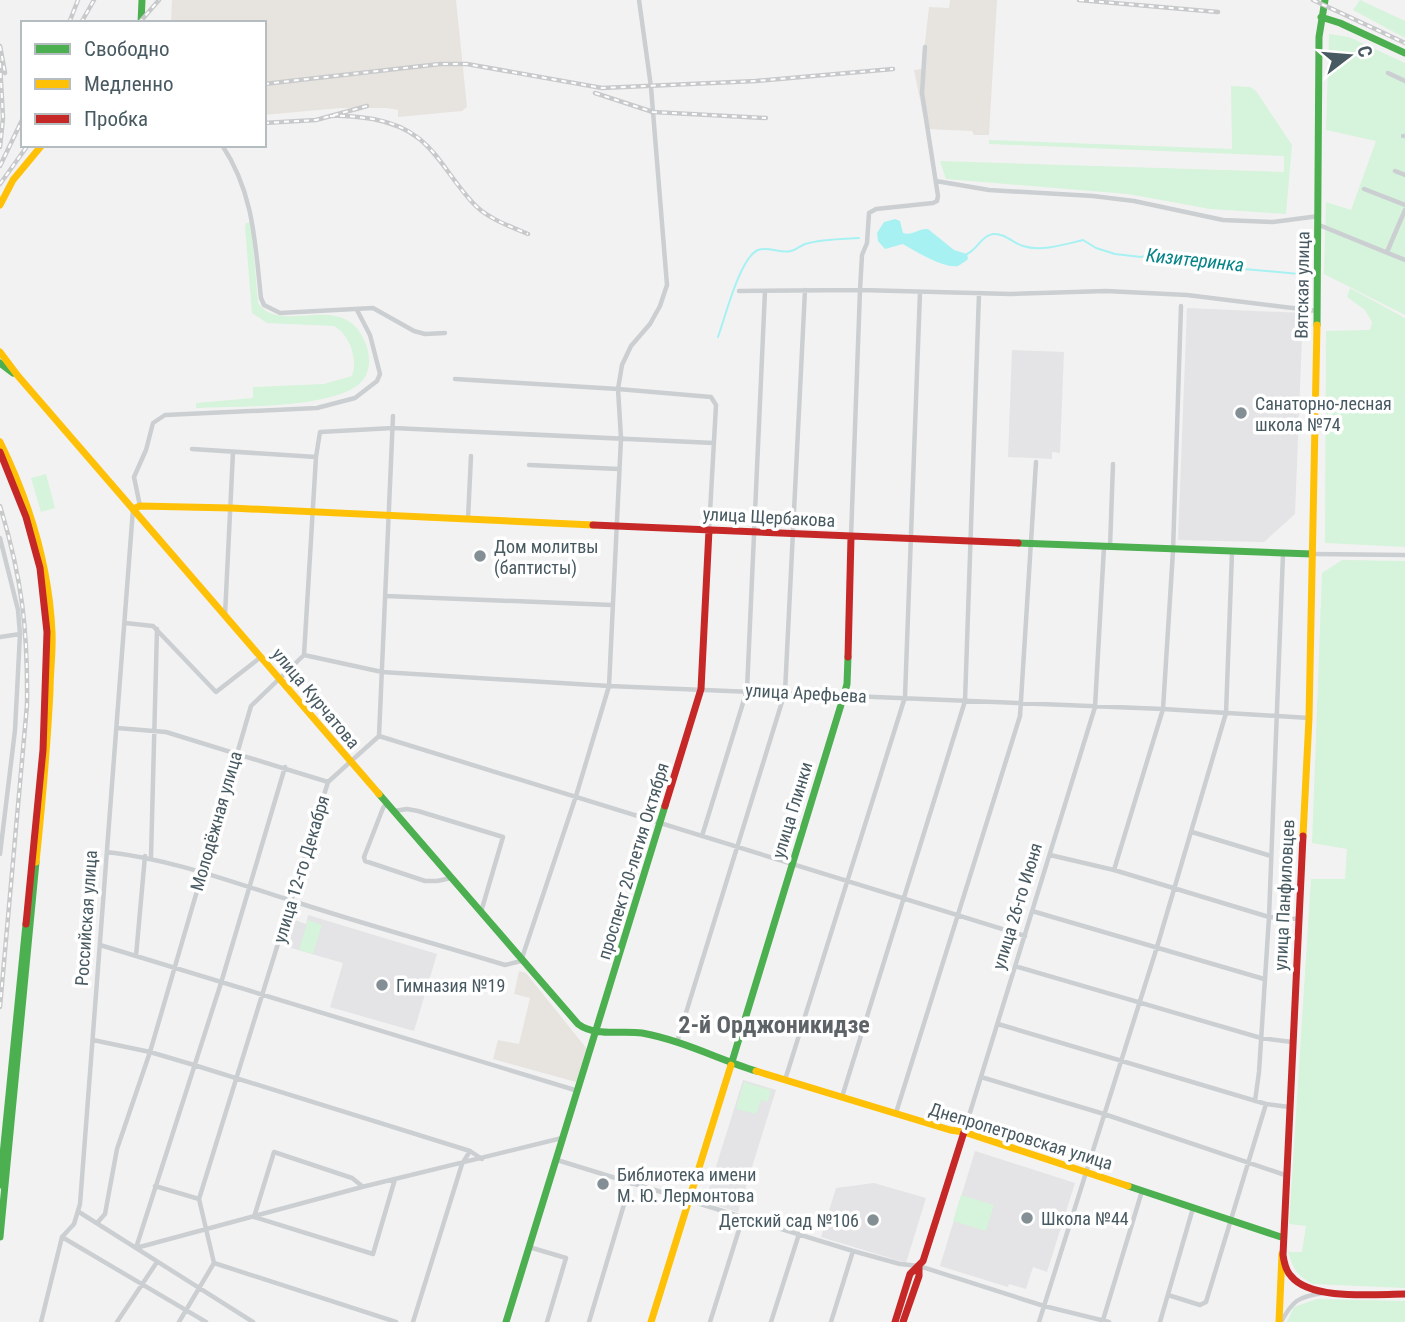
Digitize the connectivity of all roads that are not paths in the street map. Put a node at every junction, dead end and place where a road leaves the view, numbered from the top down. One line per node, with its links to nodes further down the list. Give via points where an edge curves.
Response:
1 (142, 0): 5 (street)
2 (639, 0): 35 (street, via 667,285 650,324 624,357)
3 (1322, 0): 4 (street, Вятская улица)
4 (1321, 17): 7 (street); 18 (street, Вятская улица)
5 (141, 21)
6 (925, 47): 14 (street, via 922,93)
7 (1405, 53)
8 (1388, 73): 9 (street)
9 (1405, 81)
10 (40, 147): 16 (street, via 13,180)
11 (223, 147): 28 (street, via 247,195 264,305 280,313)
12 (1395, 171): 13 (street)
13 (1405, 175)
14 (936, 181): 18 (street, via 989,190 1134,201 1223,220); 23 (street, улица Глинки, via 937,201 876,209 869,214)
15 (1364, 188): 17 (street)
16 (0, 205)
17 (1405, 207): 19 (street)
18 (1319, 221): 19 (street); 29 (street, Вятская улица)
19 (1387, 252): 20 (street)
20 (1405, 260)
21 (765, 290): 22 (street); 24 (street); 57 (street)
22 (806, 290): 23 (street); 58 (street)
23 (860, 290): 25 (street); 59 (street, улица Глинки)
24 (738, 291)
25 (920, 292): 26 (street); 60 (street)
26 (979, 293): 29 (street, via 1182,295); 62 (street)
27 (1181, 306): 65 (street)
28 (357, 310): 30 (street, via 373,308 414,331); 50 (street, Российская улица, via 370,335 380,374 372,386 355,398 317,408 158,418 134,477)
29 (1317, 311): 68 (street, Вятская улица)
30 (445, 334)
31 (0, 352): 33 (street, улица Курчатова)
32 (0, 363): 33 (street, улица Курчатова)
33 (18, 376): 50 (street, улица Курчатова)
34 (455, 379): 35 (street)
35 (618, 389): 38 (street); 40 (street, проспект 20-летия Октября, via 711,397 716,404)
36 (393, 416): 37 (street)
37 (393, 428): 38 (street); 45 (street, via 323,431); 53 (street)
38 (621, 438): 40 (street); 49 (street)
39 (0, 442): 184 (street, via 31,516 44,567 52,632 47,750)
40 (714, 443): 56 (street, проспект 20-летия Октября)
41 (192, 449): 43 (street)
42 (0, 452): 170 (street, via 40,568 47,632 43,750)
43 (233, 452): 45 (street); 51 (street)
44 (471, 456): 54 (street)
45 (317, 457): 52 (street)
46 (1036, 462): 63 (street)
47 (1113, 464): 64 (street, улица 26-го Июня)
48 (529, 465): 49 (street)
49 (619, 469): 55 (street)
50 (137, 507): 51 (street, улица Щербакова); 72 (street, улица Курчатова); 73 (street, Российская улица)
51 (231, 508): 52 (street, улица Щербакова); 72 (street)
52 (314, 512): 53 (street, улица Щербакова); 77 (street)
53 (390, 516): 54 (street, улица Щербакова); 70 (street)
54 (468, 519): 55 (street, улица Щербакова)
55 (618, 526): 56 (street, улица Щербакова); 71 (street)
56 (709, 530): 57 (street, улица Щербакова); 82 (street, проспект 20-летия Октября)
57 (755, 533): 58 (street, улица Щербакова); 83 (street)
58 (794, 534): 59 (street, улица Щербакова); 84 (street)
59 (851, 537): 60 (street, улица Щербакова); 85 (street, улица Глинки)
60 (910, 539): 62 (street, улица Щербакова); 86 (street)
61 (0, 540): 75 (street)
62 (971, 542): 63 (street, улица Щербакова); 87 (street)
63 (1030, 544): 64 (street, улица Щербакова); 88 (street)
64 (1107, 547): 65 (street, улица Щербакова); 89 (street, улица 26-го Июня)
65 (1173, 551): 66 (street, улица Щербакова); 90 (street)
66 (1232, 553): 67 (street, улица Щербакова); 91 (street)
67 (1283, 554): 68 (street, улица Щербакова); 92 (street)
68 (1312, 554): 69 (street, улица Щербакова); 93 (street, улица Панфиловцев)
69 (1405, 555)
70 (386, 596): 71 (street); 79 (street)
71 (612, 605): 81 (street)
72 (225, 615): 78 (street, улица Курчатова)
73 (125, 623): 74 (street); 94 (street, Российская улица)
74 (157, 629): 78 (street, via 216,692); 95 (street)
75 (20, 634): 76 (street); 109 (street, via 15,730)
76 (0, 637)
77 (304, 656): 79 (street, улица Арефьева); 80 (street, Молодёжная улица)
78 (261, 657): 80 (street, улица Курчатова)
79 (382, 672): 81 (street, улица Арефьева); 96 (street)
80 (279, 678): 97 (street, Молодёжная улица, via 251,706); 98 (street, улица Курчатова)
81 (609, 685): 82 (street, улица Арефьева); 101 (street)
82 (701, 689): 83 (street, улица Арефьева); 104 (street, проспект 20-летия Октября)
83 (747, 690): 84 (street, улица Арефьева); 106 (street)
84 (785, 692): 85 (street, улица Арефьева); 107 (street)
85 (844, 695): 86 (street, улица Арефьева); 114 (street, улица Глинки)
86 (905, 697): 87 (street, улица Арефьева); 118 (street)
87 (965, 701): 88 (street, улица Арефьева); 121 (street)
88 (1022, 705): 89 (street, улица Арефьева); 125 (street)
89 (1095, 707): 90 (street, улица Арефьева); 110 (street, улица 26-го Июня)
90 (1163, 709): 91 (street, улица Арефьева); 115 (street)
91 (1226, 713): 92 (street, улица Арефьева); 105 (street)
92 (1277, 716): 93 (street, улица Арефьева); 112 (street)
93 (1309, 718): 127 (street, улица Панфиловцев)
94 (117, 728): 95 (street); 108 (street, Российская улица)
95 (156, 730): 97 (street); 113 (street)
96 (379, 736): 98 (street, улица 12-го Декабря); 101 (street)
97 (236, 753): 99 (street); 116 (street, Молодёжная улица)
98 (349, 761): 100 (street, улица 12-го Декабря); 102 (street, улица Курчатова)
99 (285, 767): 100 (street); 119 (street)
100 (328, 782): 122 (street, улица 12-го Декабря)
101 (576, 796): 104 (street); 132 (street)
102 (387, 803): 103 (street, улица Курчатова); 117 (street, via 365,861 425,881)
103 (394, 811): 117 (street, улица Курчатова); 124 (street, via 418,811 503,837)
104 (660, 823): 106 (street); 140 (street, проспект 20-летия Октября)
105 (1192, 832): 112 (street); 120 (street)
106 (702, 836): 107 (street)
107 (737, 847): 114 (street); 143 (street)
108 (107, 852): 111 (street); 129 (street, Российская улица)
109 (0, 854)
110 (1050, 855): 115 (street); 123 (street, улица 26-го Июня)
111 (145, 856): 113 (street); 131 (street)
112 (1271, 856): 126 (street)
113 (151, 857): 116 (street)
114 (792, 863): 118 (street); 147 (street, улица Глинки)
115 (1114, 870): 120 (street)
116 (202, 871): 119 (street); 134 (street, Молодёжная улица)
117 (451, 878): 124 (street, улица Курчатова)
118 (847, 880): 121 (street); 151 (street)
119 (250, 887): 122 (street); 136 (street)
120 (1174, 888): 126 (street); 130 (street)
121 (904, 898): 125 (street); 153 (street)
122 (292, 901): 132 (street, via 505,965); 137 (street, улица 12-го Декабря)
123 (1032, 911): 128 (street, улица 26-го Июня); 130 (street)
124 (481, 913): 132 (street, улица Курчатова)
125 (958, 916): 128 (street); 157 (street)
126 (1269, 917): 127 (street); 135 (street)
127 (1298, 919): 144 (street, улица Панфиловцев)
128 (1025, 936): 133 (street, улица 26-го Июня)
129 (100, 945): 131 (street); 142 (street, Российская улица)
130 (1157, 947): 135 (street); 138 (street)
131 (136, 956): 134 (street)
132 (521, 961): 140 (street, улица Курчатова, via 578,1024)
133 (1015, 966): 138 (street); 139 (street, улица 26-го Июня)
134 (174, 967): 136 (street); 145 (street, Молодёжная улица)
135 (1264, 979): 141 (street)
136 (221, 983): 137 (street); 148 (street)
137 (262, 996): 150 (street, улица 12-го Декабря); 152 (street)
138 (1139, 1002): 141 (street); 146 (street)
139 (998, 1024): 146 (street); 149 (street, улица 26-го Июня)
140 (597, 1031): 143 (street, Днепропетровская улица, via 641,1033); 152 (street, проспект 20-летия Октября)
141 (1261, 1038): 144 (street); 154 (street)
142 (93, 1040): 145 (street); 177 (street, Российская улица)
143 (677, 1042): 147 (street, Днепропетровская улица)
144 (1292, 1042): 156 (street, улица Панфиловцев)
145 (150, 1052): 148 (street); 181 (street, Молодёжная улица, via 117,1149 105,1214)
146 (1121, 1060): 154 (street); 158 (street)
147 (731, 1063): 151 (street, Днепропетровская улица); 175 (street, улица Глинки)
148 (194, 1065): 150 (street); 171 (street)
149 (981, 1077): 158 (street); 159 (street, улица 26-го Июня)
150 (237, 1080): 161 (street); 174 (street, улица 12-го Декабря)
151 (785, 1080): 153 (street, Днепропетровская улица)
152 (578, 1091): 160 (street, проспект 20-летия Октября)
153 (842, 1097): 157 (street, Днепропетровская улица)
154 (1255, 1101): 155 (street)
155 (1266, 1104): 156 (street); 164 (street)
156 (1289, 1107): 167 (street, улица Панфиловцев)
157 (896, 1113): 159 (street, Днепропетровская улица)
158 (1104, 1114): 164 (street); 166 (street)
159 (964, 1132): 166 (street, Днепропетровская улица); 193 (street, улица 26-го Июня)
160 (564, 1138): 162 (street); 163 (street, проспект 20-летия Октября)
161 (470, 1151): 162 (street); 165 (street)
162 (482, 1159): 165 (street)
163 (557, 1160): 169 (street); 187 (street, проспект 20-летия Октября)
164 (1248, 1162): 167 (street); 180 (street)
165 (461, 1164): 168 (street); 208 (street)
166 (1087, 1171): 173 (street, Днепропетровская улица); 199 (street)
167 (1285, 1175): 186 (street, улица Панфиловцев)
168 (396, 1178): 172 (street); 178 (street, via 373,1254)
169 (631, 1181): 175 (street); 211 (street)
170 (0, 1185)
171 (155, 1186): 174 (street); 188 (street)
172 (362, 1186): 178 (street); 178 (street, via 352,1178 274,1152)
173 (1142, 1190): 176 (street, Днепропетровская улица); 201 (street)
174 (199, 1199): 182 (street, улица 12-го Декабря)
175 (691, 1200): 179 (street); 212 (street, улица Глинки)
176 (1193, 1207): 180 (street, Днепропетровская улица); 198 (street)
177 (79, 1212): 181 (street); 185 (street, Российская улица)
178 (254, 1217): 182 (street)
179 (743, 1217): 183 (street); 213 (street)
180 (1231, 1220): 186 (street, Днепропетровская улица); 198 (street, via 1204,1304)
181 (97, 1223): 188 (street)
182 (205, 1230): 188 (street); 192 (street, улица 12-го Декабря)
183 (799, 1234): 189 (street); 214 (street)
184 (0, 1237)
185 (62, 1237): 194 (street); 202 (street, Российская улица)
186 (1281, 1237): 190 (street)
187 (529, 1247): 209 (street, проспект 20-летия Октября); 210 (street, via 566,1258)
188 (136, 1248): 191 (street)
189 (853, 1251): 193 (street); 215 (street)
190 (1282, 1252): 196 (street, via 1292,1278); 220 (street)
191 (157, 1262): 194 (street); 195 (street)
192 (214, 1263): 195 (street); 207 (street)
193 (919, 1266): 199 (street); 216 (street, улица 26-го Июня, via 910,1274); 217 (street, улица 26-го Июня)
194 (143, 1283): 200 (street); 203 (street)
195 (199, 1288): 200 (street); 206 (street)
196 (1332, 1292): 197 (street); 220 (street, via 1295,1300)
197 (1405, 1294)
198 (1168, 1295): 219 (street)
199 (1044, 1306): 201 (street); 218 (street)
200 (186, 1310): 204 (street); 205 (street)
201 (1106, 1321)
202 (41, 1322)
203 (117, 1322)
204 (178, 1322)
205 (206, 1322)
206 (253, 1322)
207 (397, 1322)
208 (412, 1322)
209 (506, 1322)
210 (547, 1322)
211 (589, 1322)
212 (651, 1322)
213 (710, 1322)
214 (771, 1322)
215 (831, 1322)
216 (895, 1322)
217 (903, 1322)
218 (1040, 1322)
219 (1160, 1322)
220 (1280, 1322)

